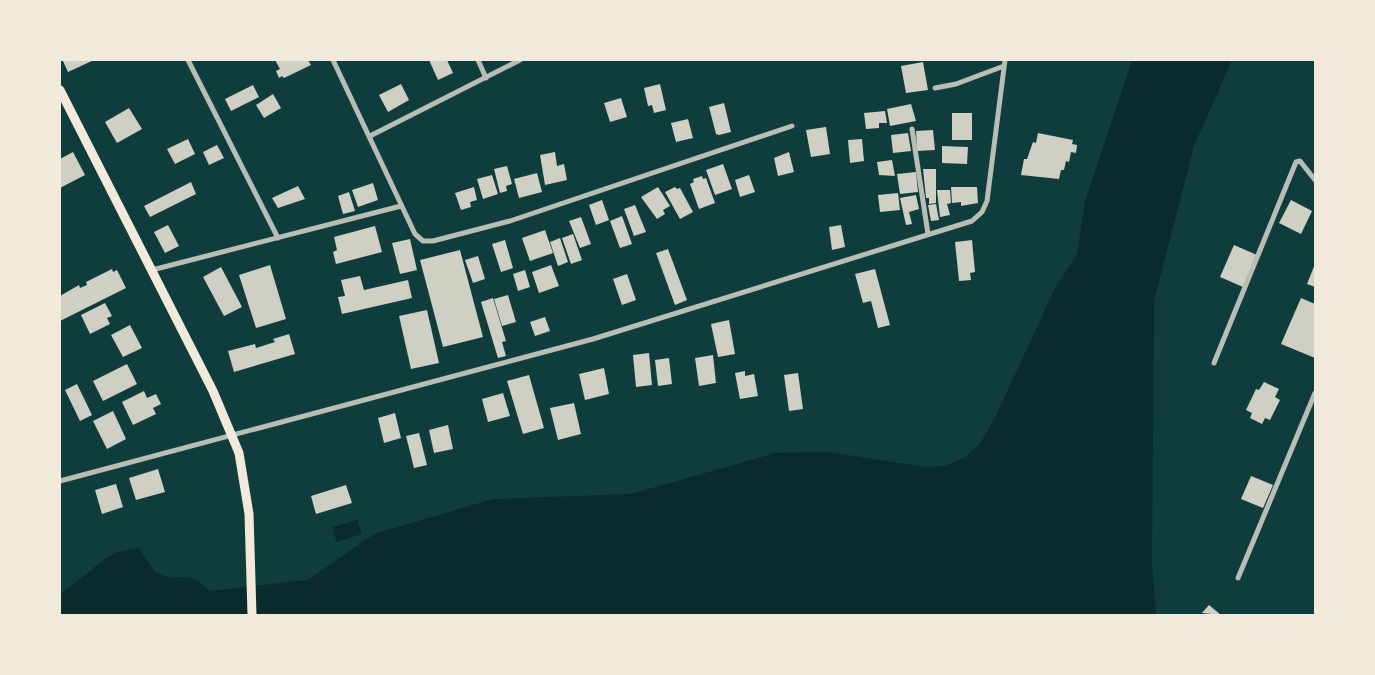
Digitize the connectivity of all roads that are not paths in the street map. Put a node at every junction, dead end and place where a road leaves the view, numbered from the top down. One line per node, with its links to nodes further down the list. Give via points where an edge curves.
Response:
1 (188, 60): 16 (street)
2 (333, 60): 12 (street)
3 (478, 60): 7 (street)
4 (520, 60): 7 (street)
5 (1005, 60): 6 (street)
6 (1004, 66): 8 (street, via 956,84); 15 (street, via 987,201 982,212 972,221)
7 (486, 78): 12 (street)
8 (935, 88)
9 (60, 90): 17 (main road)
10 (792, 126): 14 (street, via 510,220 433,241 423,241 415,234)
11 (912, 129): 15 (street)
12 (370, 136): 14 (street)
13 (1315, 180): 18 (street, via 1300,161 1296,162)
14 (401, 206): 16 (street)
15 (928, 234): 20 (street, via 593,339)
16 (278, 238): 17 (street)
17 (152, 270): 20 (main road)
18 (1214, 363)
19 (1315, 393): 22 (street)
20 (232, 434): 21 (street); 23 (main road, via 245,480)
21 (60, 481)
22 (1238, 578)
23 (252, 615)

